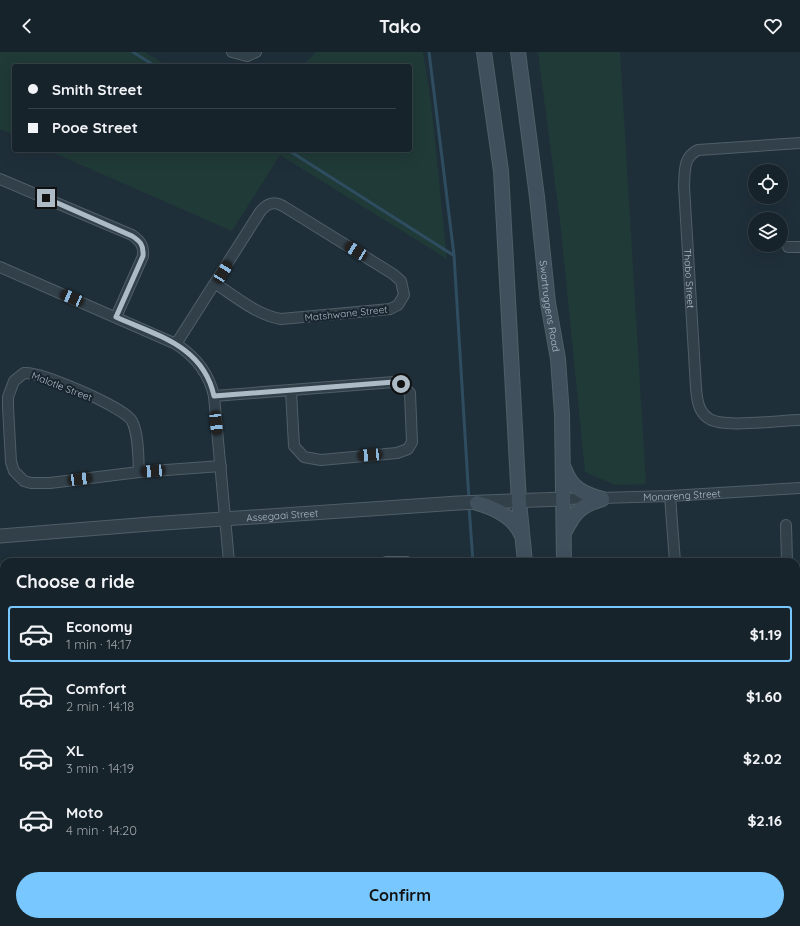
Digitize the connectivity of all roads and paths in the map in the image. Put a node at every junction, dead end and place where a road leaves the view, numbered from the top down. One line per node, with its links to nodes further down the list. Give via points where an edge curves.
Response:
1 (232, 52): 2 (street, via 247,56)
2 (256, 52)
3 (484, 52): 23 (main road, via 501,172)
4 (518, 52): 16 (main road, Swartruggens Road, via 548,303 558,359)
5 (800, 143): 15 (street, Thabo Street, via 698,150 688,156 685,163 684,186 696,388 700,409 709,420 728,424)
6 (0, 179): 11 (street, via 139,240 144,249 143,256)
7 (800, 247): 8 (street)
8 (788, 248)
9 (0, 267): 11 (street)
10 (216, 284): 10 (street, Matshwane Street, via 260,212 268,204 278,203 393,274 401,281 404,295 398,305 390,309 281,319 258,312); 12 (street, Matshwane Street)
11 (116, 317): 12 (street)
12 (176, 344): 14 (street, via 187,351 202,367 212,385)
13 (291, 391): 13 (street, via 394,382 401,384 410,393 412,401 413,437 410,446 397,453 321,460 304,457 294,446); 14 (street)
14 (214, 396): 17 (street)
15 (800, 420)
16 (562, 464): 21 (main road, Swartruggens Road); 22 (main road, via 567,478 574,487 586,495)
17 (221, 466): 18 (street, Malotle Street); 25 (street)
18 (139, 472): 18 (street, Malotle Street, via 50,483 24,481 14,471 9,448 8,397 14,381 24,373 38,374 109,404 126,414 134,427)
19 (800, 488): 20 (street, Monareng Street)
20 (670, 496): 22 (street, Monareng Street); 33 (street)
21 (564, 499): 22 (street, Monareng Street); 23 (street, Assegaai Street); 27 (main road, Swartruggens Road)
22 (602, 499): 27 (main road, via 581,507)
23 (519, 502): 24 (street, Assegaai Street); 29 (main road)
24 (477, 503): 25 (street, Assegaai Street); 29 (main road, via 490,506 506,515 521,533)
25 (226, 519): 28 (street, Assegaai Street); 30 (street)
26 (786, 525): 34 (street)
27 (563, 535): 32 (main road, Swartruggens Road)
28 (0, 536)
29 (524, 546): 31 (main road)
30 (230, 558)
31 (525, 558)
32 (564, 558)
33 (675, 558)
34 (787, 558)

